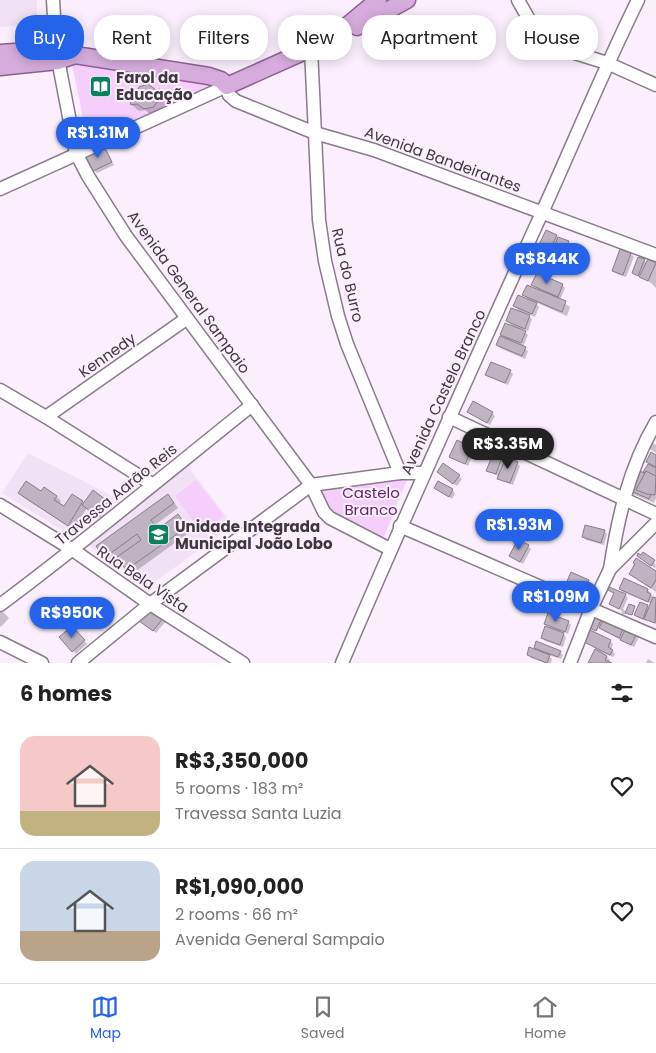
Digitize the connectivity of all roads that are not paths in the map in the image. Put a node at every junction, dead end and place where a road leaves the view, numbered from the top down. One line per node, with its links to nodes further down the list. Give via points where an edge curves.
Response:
1 (53, 0): 6 (street, Avenida General Sampaio)
2 (378, 0): 7 (main road)
3 (407, 0): 8 (main road)
4 (518, 0): 16 (street, via 540,39)
5 (638, 0): 16 (street, Avenida Castelo Branco)
6 (54, 15)
7 (352, 22)
8 (352, 29)
9 (15, 52): 10 (main road)
10 (0, 53)
11 (84, 56): 19 (main road, via 209,76)
12 (33, 60): 17 (main road)
13 (58, 60): 21 (street, Avenida General Sampaio)
14 (288, 60): 19 (main road)
15 (311, 60): 20 (street, Rua do Burro)
16 (607, 63): 18 (street); 23 (street, Avenida Castelo Branco)
17 (0, 67)
18 (656, 85)
19 (227, 86): 20 (street, Avenida Bandeirantes, via 236,101); 21 (street)
20 (315, 133): 23 (street, Avenida Bandeirantes, via 374,150); 32 (street, Rua do Burro, via 319,220 338,316)
21 (76, 154): 22 (street); 25 (street, Avenida General Sampaio, via 116,220)
22 (0, 190)
23 (542, 212): 24 (street, Avenida Bandeirantes); 29 (street, Avenida Castelo Branco)
24 (656, 255)
25 (186, 319): 27 (street, Avenida General Sampaio); 28 (street, Kennedy)
26 (0, 390): 28 (street)
27 (252, 405): 33 (street, Travessa Aarão Reis); 34 (street, Avenida General Sampaio)
28 (46, 417): 33 (street)
29 (449, 418): 31 (street, Avenida Castelo Branco); 35 (street)
30 (656, 422): 35 (street, via 638,455)
31 (424, 473): 32 (street); 39 (street, Avenida Castelo Branco)
32 (400, 474): 34 (street)
33 (152, 484): 41 (street, Travessa Aarão Reis)
34 (311, 485): 40 (street, Avenida General Sampaio, via 330,518); 43 (street)
35 (624, 499): 37 (street); 42 (street)
36 (0, 505): 41 (street, Rua Bela Vista)
37 (656, 514)
38 (656, 523): 42 (street)
39 (400, 526): 40 (street, Avenida Castelo Branco); 45 (street)
40 (390, 549): 51 (street, Avenida Castelo Branco)
41 (73, 550): 43 (street, Rua Bela Vista); 44 (street, Travessa Aarão Reis)
42 (610, 569): 45 (street)
43 (150, 604): 49 (street); 50 (street, Rua Bela Vista)
44 (0, 605)
45 (592, 609): 46 (street); 52 (street)
46 (656, 637)
47 (0, 642): 48 (street)
48 (42, 663)
49 (78, 663)
50 (243, 663)
51 (342, 663)
52 (570, 663)

